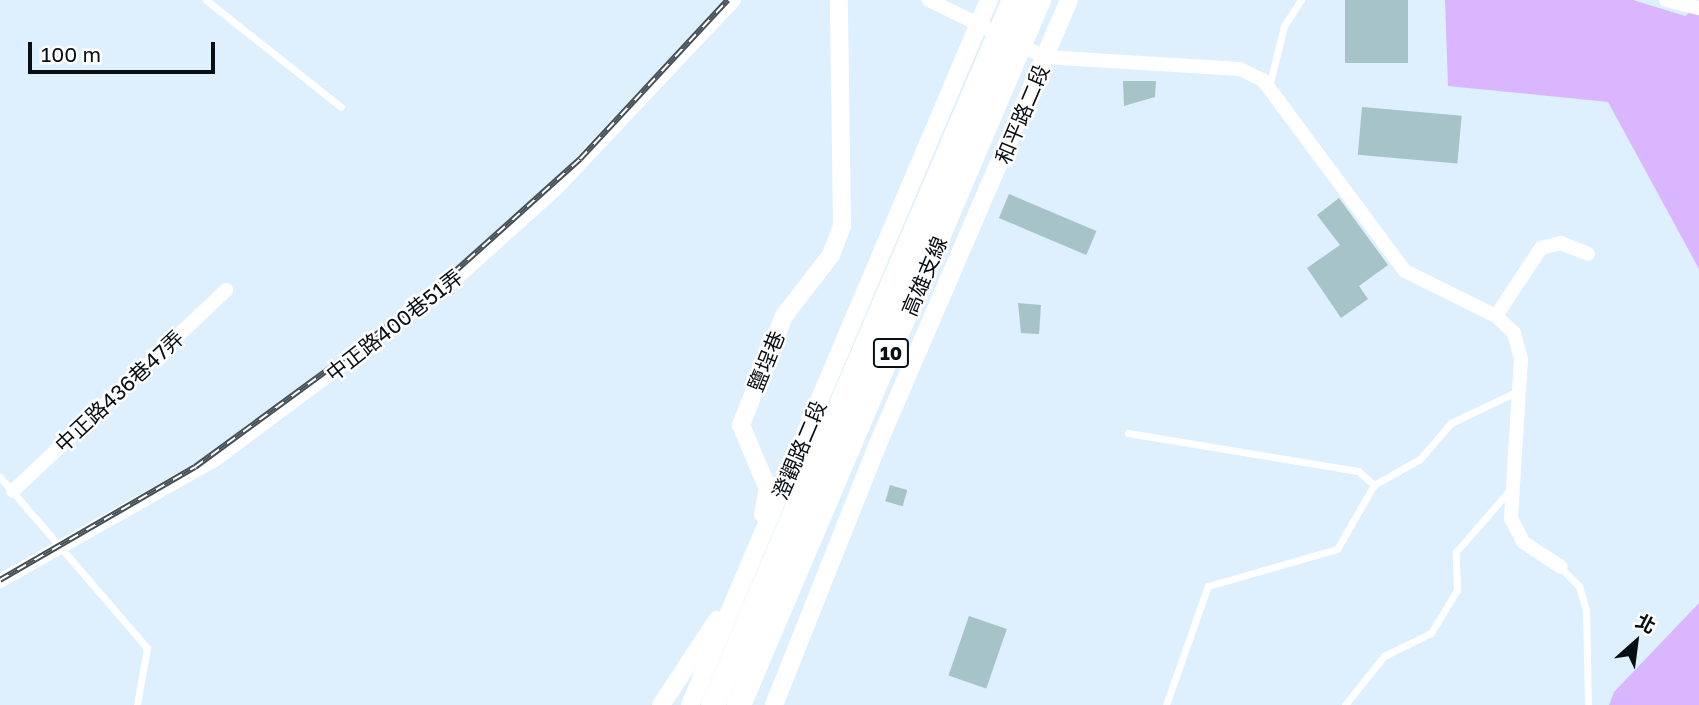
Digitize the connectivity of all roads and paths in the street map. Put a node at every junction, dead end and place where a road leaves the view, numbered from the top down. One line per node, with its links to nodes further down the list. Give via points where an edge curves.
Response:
1 (206, 0): 15 (lane)
2 (734, 0): 25 (street, 中正路400巷51弄, via 557,188 449,285 215,460)
3 (839, 0): 29 (street, 鹽埕巷, via 842,226 831,255 784,316 741,425 768,503 723,611)
4 (929, 0): 12 (street)
5 (989, 0): 12 (street)
6 (1014, 0): 31 (highway, 高雄支線 / 10)
7 (1040, 0): 32 (highway, 高雄支線 / 10)
8 (1069, 0): 13 (street, 和平路二段)
9 (1301, 0): 14 (lane, via 1283,26)
10 (1666, 0): 11 (street)
11 (1699, 8)
12 (978, 24): 13 (street); 30 (street, 澄觀路二段)
13 (1045, 57): 14 (street, via 1240,69); 33 (street, 和平路二段, via 877,446)
14 (1269, 88): 18 (street, via 1405,271)
15 (341, 107)
16 (1588, 254): 18 (street, via 1561,243 1541,248)
17 (226, 290): 23 (street, 中正路436巷47弄)
18 (1496, 316): 19 (street, via 1521,346)
19 (1518, 390): 22 (lane, via 1451,423 1420,459); 24 (street)
20 (1128, 433): 22 (lane, via 1358,471)
21 (0, 477): 23 (lane)
22 (1374, 485): 34 (lane, via 1337,550 1208,586)
23 (13, 491): 25 (lane)
24 (1508, 491): 26 (street, via 1523,542); 35 (lane, via 1456,552 1457,590 1431,633 1384,656)
25 (63, 550): 27 (street, 中正路400巷51弄); 28 (lane, via 147,648)
26 (1561, 567): 36 (lane, via 1579,586 1586,610)
27 (0, 581)
28 (137, 705)
29 (661, 705)
30 (690, 705)
31 (713, 705)
32 (738, 705)
33 (774, 705)
34 (1166, 705)
35 (1345, 705)
36 (1588, 705)

